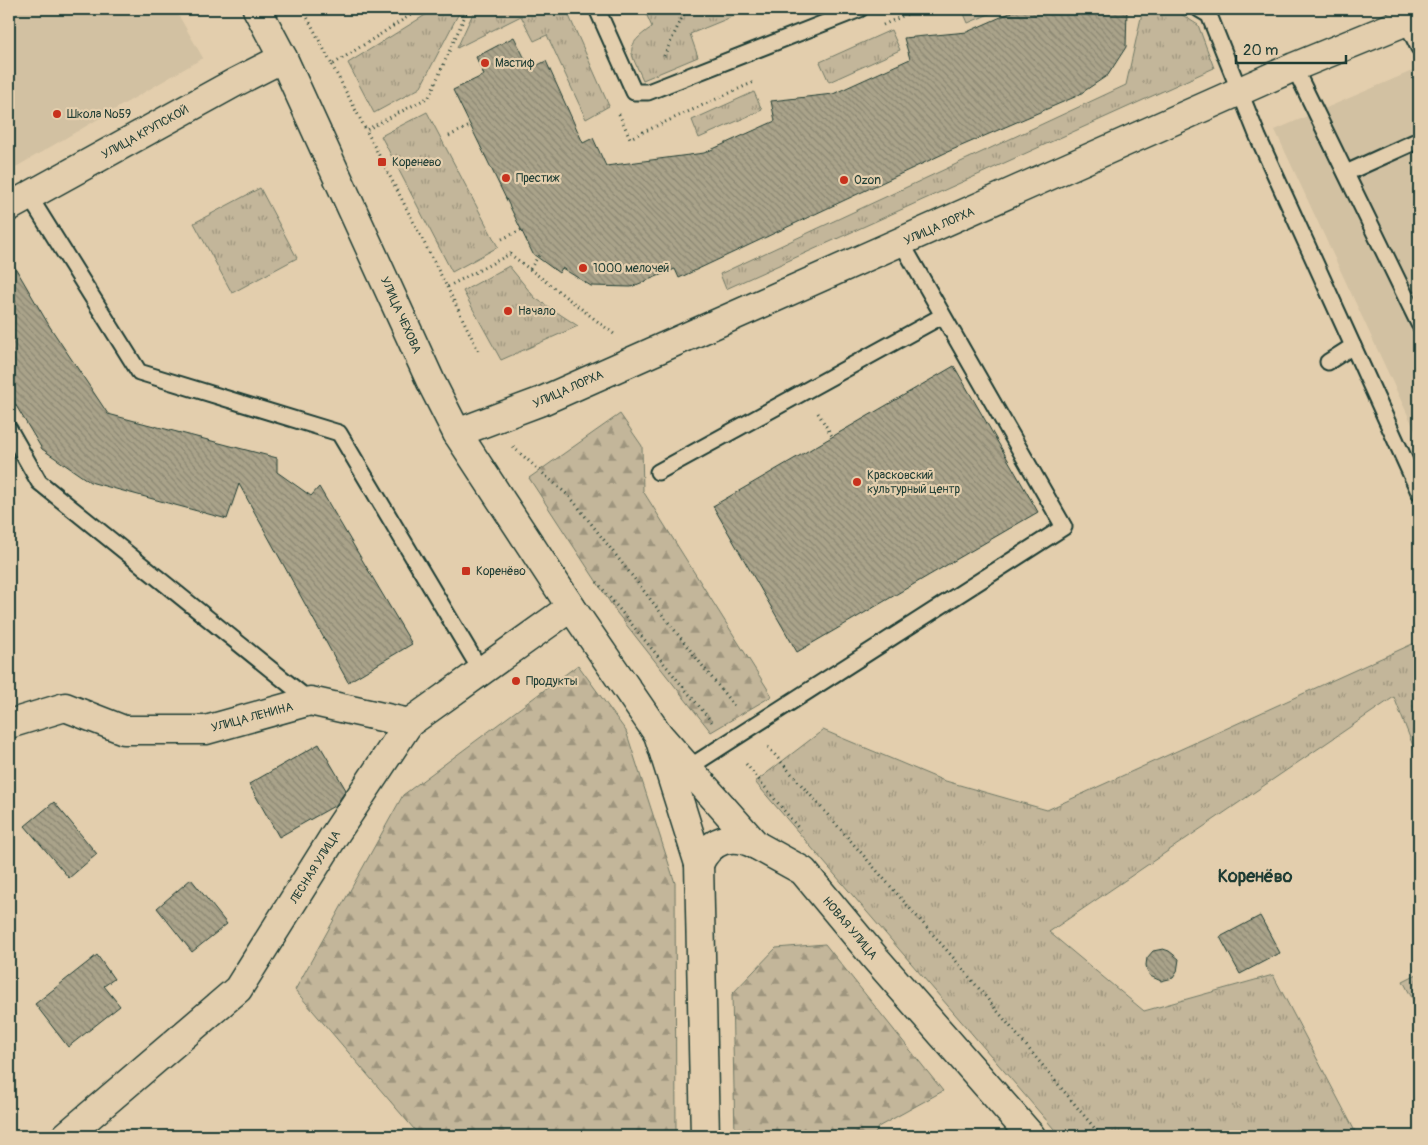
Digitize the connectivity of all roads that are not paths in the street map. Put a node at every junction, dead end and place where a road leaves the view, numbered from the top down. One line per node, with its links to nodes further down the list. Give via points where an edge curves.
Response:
1 (257, 9): 7 (street, УЛИЦА ЧЕХОВА)
2 (597, 9): 3 (lane, via 634,92 648,92)
3 (860, 9)
4 (1199, 9): 9 (lane, via 1209,16)
5 (1413, 19): 6 (lane); 8 (street, УЛИЦА ЛОРХА)
6 (1419, 48)
7 (283, 58): 12 (street, УЛИЦА КРУПСКОЙ); 19 (street, УЛИЦА ЧЕХОВА, via 431,382)
8 (1294, 67): 9 (street, УЛИЦА ЛОРХА); 11 (lane)
9 (1240, 92): 13 (street, УЛИЦА ЛОРХА); 16 (lane)
10 (1419, 140): 11 (lane)
11 (1346, 173): 15 (lane)
12 (19, 201): 23 (lane, via 139,372 339,433)
13 (901, 242): 14 (lane); 19 (street, УЛИЦА ЛОРХА, via 542,401)
14 (942, 316): 20 (lane); 28 (lane, via 1064,527)
15 (1419, 324)
16 (1354, 346): 17 (lane); 21 (lane)
17 (1328, 362)
18 (9, 429): 24 (lane, via 39,482)
19 (458, 433): 22 (street, УЛИЦА ЧЕХОВА)
20 (658, 472)
21 (1419, 492)
22 (571, 607): 23 (street, ЛЕСНАЯ УЛИЦА); 27 (street, НОВАЯ УЛИЦА)
23 (482, 671): 25 (street, ЛЕСНАЯ УЛИЦА)
24 (310, 702): 25 (street, УЛИЦА ЛЕНИНА); 26 (street, УЛИЦА ЛЕНИНА, via 206,730 124,730 65,707)
25 (409, 722): 31 (street, ЛЕСНАЯ УЛИЦА, via 238,989)
26 (9, 724)
27 (658, 734): 28 (street, НОВАЯ УЛИЦА); 30 (street, НОВАЯ УЛИЦА)
28 (688, 768): 29 (street, НОВАЯ УЛИЦА)
29 (756, 845): 30 (street, via 746,840 715,843); 33 (street, НОВАЯ УЛИЦА, via 803,871)
30 (698, 864): 32 (street, НОВАЯ УЛИЦА)
31 (66, 1136)
32 (705, 1136)
33 (1031, 1136)

